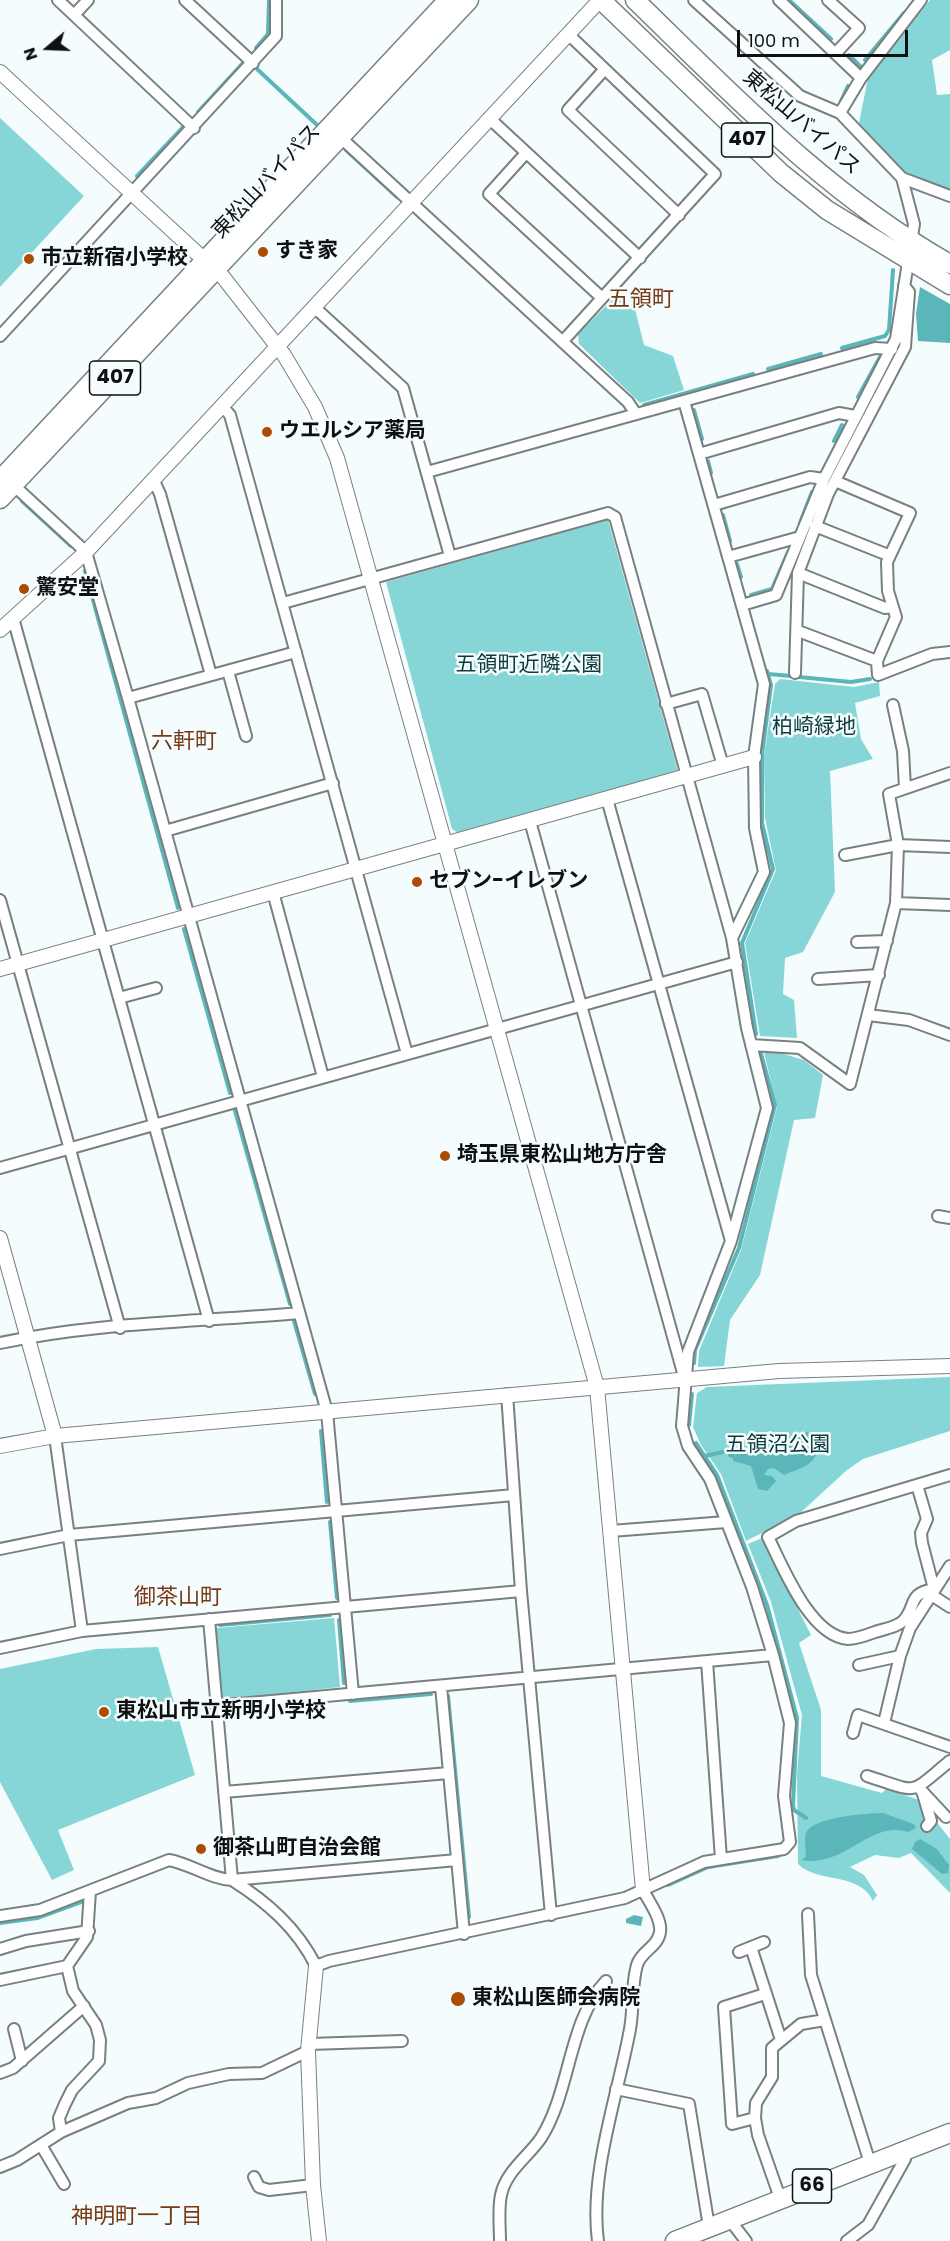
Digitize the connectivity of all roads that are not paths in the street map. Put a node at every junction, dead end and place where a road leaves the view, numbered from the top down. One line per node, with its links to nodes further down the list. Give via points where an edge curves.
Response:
1 (58, 0): 13 (street)
2 (88, 0): 13 (street)
3 (186, 0): 16 (street)
4 (276, 0): 16 (street, via 276,36)
5 (448, 0): 34 (main road, 東松山バイパス / 407)
6 (469, 0): 23 (main road, 東松山バイパス / 407)
7 (600, 0): 14 (street); 32 (main road, 407, via 781,173 827,210)
8 (635, 0): 30 (main road, 東松山バイパス / 407, via 772,132)
9 (694, 0): 20 (street, via 800,96)
10 (778, 0): 15 (street)
11 (828, 0): 15 (street, via 859,28)
12 (916, 2): 19 (street)
13 (74, 15): 22 (street)
14 (568, 34): 17 (street); 21 (street)
15 (836, 53): 19 (street)
16 (253, 63): 22 (street)
17 (604, 70): 29 (street, via 568,110); 29 (street, via 716,174)
18 (0, 72): 26 (street)
19 (861, 78): 20 (street)
20 (840, 113): 25 (street)
21 (489, 118): 24 (street); 28 (street)
22 (194, 128): 26 (street)
23 (340, 137): 28 (street); 34 (main road, 東松山バイパス / 407)
24 (526, 153): 31 (street); 37 (street, via 489,194)
25 (902, 177): 27 (street); 30 (street, via 914,224)
26 (132, 193): 34 (street); 39 (street)
27 (950, 196)
28 (411, 203): 38 (street); 40 (street)
29 (679, 215): 31 (street)
30 (910, 242): 32 (street); 33 (main road, 東松山バイパス / 407)
31 (640, 258): 37 (street)
32 (909, 261): 35 (street); 36 (main road, 407)
33 (950, 264)
34 (211, 266): 41 (street); 49 (main road, 東松山バイパス / 407)
35 (903, 283): 42 (street); 51 (street, via 909,292 905,347)
36 (950, 285)
37 (602, 298): 40 (street)
38 (314, 307): 41 (street); 48 (street, via 403,388)
39 (0, 336)
40 (563, 342): 45 (street)
41 (279, 347): 44 (street); 61 (street, via 315,406 337,458)
42 (892, 349): 43 (street, via 875,348); 46 (street)
43 (684, 401): 45 (street); 47 (street)
44 (223, 407): 50 (street); 64 (street, via 230,415)
45 (636, 414): 48 (street)
46 (855, 416): 47 (street, via 839,413); 51 (street)
47 (699, 454): 53 (street)
48 (427, 472): 58 (street)
49 (5, 478): 52 (main road, 東松山バイパス / 407); 56 (street)
50 (154, 480): 56 (street); 75 (street)
51 (830, 480): 53 (street, via 810,477); 54 (street); 55 (street); 57 (street, via 910,513)
52 (0, 500)
53 (714, 505): 59 (street)
54 (815, 526): 57 (street); 60 (street)
55 (800, 537): 59 (street); 63 (street)
56 (86, 552): 67 (street); 76 (street)
57 (888, 555): 66 (street)
58 (450, 556): 61 (street); 77 (street, via 613,514)
59 (728, 556): 65 (street)
60 (798, 573): 62 (street); 66 (street, via 885,608)
61 (372, 579): 64 (street); 89 (street)
62 (798, 588): 63 (street); 69 (street)
63 (776, 595): 65 (street)
64 (283, 603): 70 (street)
65 (742, 605): 80 (street, via 764,684)
66 (892, 607): 72 (street, via 896,617)
67 (13, 618): 68 (street); 100 (street)
68 (0, 630)
69 (798, 631): 72 (street); 74 (street)
70 (296, 652): 73 (street); 84 (street)
71 (950, 652): 72 (street, via 932,654 878,675)
72 (877, 661)
73 (228, 671): 75 (street); 79 (street)
74 (795, 673)
75 (212, 675): 76 (street)
76 (128, 698): 88 (street)
77 (666, 704): 81 (street, via 702,694); 83 (street)
78 (893, 705): 85 (street, via 903,751)
79 (246, 736)
80 (754, 757): 81 (street); 99 (street, via 754,828 764,872)
81 (723, 766): 83 (street)
82 (950, 773): 85 (street)
83 (686, 776): 86 (street); 99 (street)
84 (333, 783): 88 (street); 93 (street)
85 (905, 788): 90 (street, via 889,794)
86 (607, 799): 87 (street); 108 (street)
87 (530, 821): 89 (street); 111 (street)
88 (165, 831): 98 (street)
89 (446, 844): 93 (street); 113 (street)
90 (898, 845): 91 (street); 92 (street); 96 (street)
91 (950, 847)
92 (845, 855)
93 (357, 869): 94 (street); 116 (street)
94 (273, 892): 98 (street); 117 (street)
95 (0, 900): 104 (street)
96 (896, 903): 97 (street); 101 (street)
97 (950, 905)
98 (189, 916): 100 (street); 118 (street)
99 (732, 938): 103 (street)
100 (103, 940): 104 (street); 110 (street)
101 (887, 941): 102 (street); 106 (street)
102 (857, 942)
103 (737, 962): 108 (street); 115 (street)
104 (18, 964): 105 (street); 120 (street)
105 (0, 969)
106 (879, 975): 107 (street); 112 (street)
107 (818, 979)
108 (659, 983): 111 (street); 125 (street)
109 (156, 988): 110 (street)
110 (119, 998): 119 (street)
111 (580, 1005): 113 (street); 132 (street)
112 (868, 1015): 114 (street, via 909,1020); 115 (street, via 850,1084 800,1048)
113 (498, 1028): 116 (street); 133 (street)
114 (950, 1035)
115 (751, 1045): 125 (street, via 767,1108)
116 (407, 1054): 117 (street)
117 (323, 1077): 118 (street)
118 (239, 1101): 119 (street); 126 (street)
119 (154, 1125): 120 (street); 127 (street)
120 (70, 1148): 121 (street); 128 (street)
121 (0, 1168)
122 (938, 1216): 123 (street)
123 (950, 1218)
124 (0, 1238): 129 (street)
125 (731, 1241): 132 (street, via 688,1352)
126 (299, 1313): 127 (street); 135 (street)
127 (209, 1321): 128 (street)
128 (120, 1328): 129 (street)
129 (27, 1337): 130 (street); 136 (street)
130 (0, 1343)
131 (950, 1366): 132 (street, via 779,1371)
132 (685, 1379): 133 (street); 142 (street, via 684,1438 710,1479)
133 (597, 1387): 134 (street); 143 (street)
134 (507, 1394): 135 (street); 140 (street)
135 (327, 1412): 136 (street); 141 (street)
136 (55, 1436): 137 (street); 144 (street)
137 (0, 1446)
138 (950, 1475): 139 (street)
139 (917, 1485): 148 (street, via 927,1519 921,1533); 148 (street, via 796,1521 768,1537 817,1624 848,1639 898,1624 905,1619 912,1600 924,1591)
140 (514, 1495): 141 (street); 147 (street)
141 (337, 1512): 144 (street); 150 (street)
142 (726, 1522): 143 (street); 154 (street)
143 (610, 1531): 158 (street)
144 (69, 1535): 145 (street); 152 (street)
145 (0, 1549)
146 (950, 1566): 148 (street)
147 (521, 1591): 150 (street); 159 (street)
148 (932, 1591): 149 (street); 155 (street, via 910,1628)
149 (950, 1607)
150 (344, 1609): 151 (street); 161 (street)
151 (209, 1620): 152 (street); 162 (street)
152 (82, 1630): 153 (street)
153 (0, 1647)
154 (773, 1655): 156 (street); 173 (street, via 790,1723 783,1796 790,1842 784,1849)
155 (900, 1656): 157 (street); 163 (street)
156 (707, 1662): 158 (street); 173 (street)
157 (859, 1665)
158 (623, 1669): 159 (street); 176 (street)
159 (530, 1678): 160 (street); 179 (street)
160 (441, 1686): 161 (street); 167 (street)
161 (353, 1694): 162 (street)
162 (217, 1706): 170 (street)
163 (884, 1723): 164 (street, via 858,1715); 165 (street)
164 (853, 1733)
165 (950, 1747)
166 (949, 1765): 169 (street)
167 (449, 1773): 170 (street); 174 (street)
168 (867, 1776): 169 (street)
169 (921, 1790): 171 (street); 172 (street, via 931,1821)
170 (224, 1792): 175 (street)
171 (946, 1817)
172 (927, 1826)
173 (721, 1859): 176 (street, via 705,1862)
174 (457, 1860): 175 (street); 182 (street)
175 (232, 1880): 177 (street, via 169,1860); 188 (street, via 287,1923)
176 (643, 1890): 179 (street); 200 (street, via 660,1934 636,1967 634,2010)
177 (90, 1891): 180 (street, via 40,1910); 181 (street)
178 (808, 1914): 193 (street, via 811,1975)
179 (551, 1915): 182 (street)
180 (0, 1916)
181 (89, 1932): 185 (street); 187 (street)
182 (464, 1934): 188 (street)
183 (764, 1942): 184 (street)
184 (752, 1947): 186 (street); 191 (street)
185 (0, 1949)
186 (739, 1952)
187 (67, 1966): 189 (street); 192 (street, via 73,1991)
188 (316, 1966): 197 (street)
189 (0, 1980)
190 (606, 1981): 215 (street, via 585,2010 566,2080 541,2138 511,2174 501,2194)
191 (765, 1994): 195 (street); 201 (street, via 724,2007 732,2124)
192 (84, 2006): 198 (street); 202 (street, via 96,2025 99,2061 72,2090 59,2118)
193 (825, 2020): 195 (street, via 801,2024); 206 (street)
194 (14, 2029): 198 (street)
195 (781, 2040): 201 (street, via 772,2048 772,2077 756,2103)
196 (402, 2041): 197 (street)
197 (309, 2048): 202 (street, via 262,2073 229,2074 188,2083); 210 (street)
198 (22, 2061): 199 (street)
199 (0, 2073)
200 (616, 2090): 213 (street, via 689,2104); 216 (street, via 596,2214)
201 (755, 2118): 211 (street)
202 (61, 2132): 204 (street)
203 (950, 2133): 205 (main road, 66)
204 (41, 2145): 207 (street); 209 (street)
205 (903, 2151): 206 (main road, 66); 219 (street, via 905,2159 868,2225)
206 (870, 2163): 211 (main road, 66)
207 (0, 2167)
208 (254, 2177): 210 (street, via 259,2187 269,2190)
209 (64, 2184)
210 (313, 2185): 214 (street)
211 (780, 2198): 212 (main road, 66)
212 (729, 2219): 213 (main road, 66); 218 (street)
213 (709, 2227): 217 (main road, 66)
214 (319, 2241)
215 (500, 2241)
216 (598, 2241)
217 (675, 2241)
218 (746, 2241)
219 (847, 2241)

